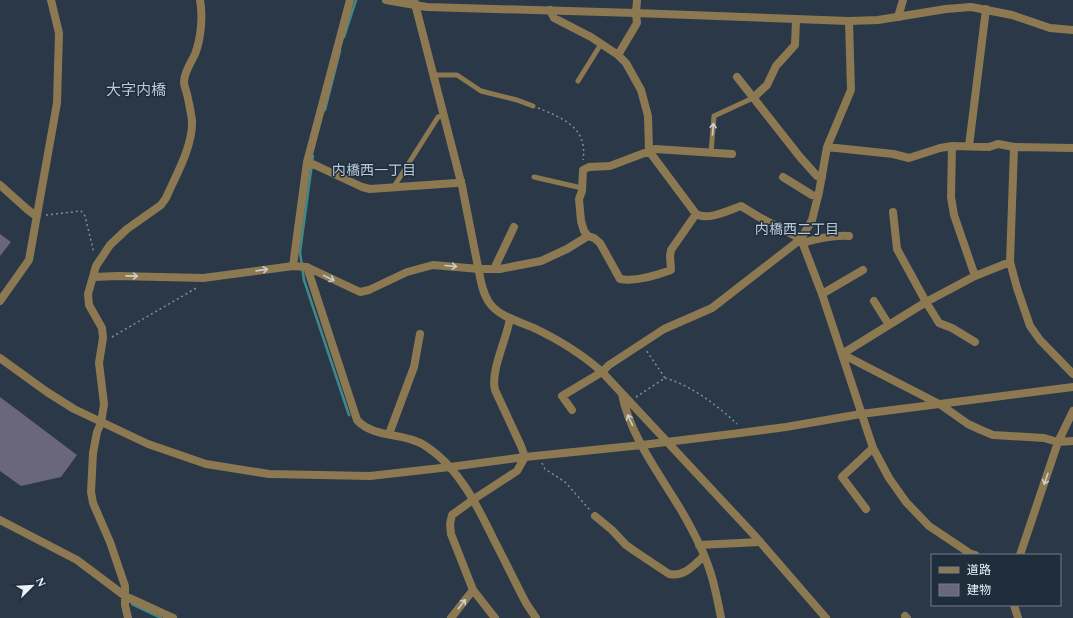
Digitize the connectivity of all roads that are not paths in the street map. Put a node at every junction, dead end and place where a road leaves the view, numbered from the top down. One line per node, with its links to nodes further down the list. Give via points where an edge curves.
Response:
1 (51, 0): 42 (street, via 59,33 57,103)
2 (200, 0): 54 (street, via 200,31 184,83 192,122 192,134 187,149 161,205 110,245 96,266)
3 (350, 0): 31 (street)
4 (386, 0): 7 (street)
5 (637, 0): 10 (street)
6 (903, 0): 11 (street)
7 (415, 2): 9 (street, via 426,7); 17 (street)
8 (986, 9): 11 (street, via 946,9); 14 (street, via 1050,28); 24 (street)
9 (550, 10): 10 (street); 15 (street, via 554,18)
10 (636, 13): 12 (street); 16 (street, via 638,23)
11 (898, 17): 13 (street)
12 (796, 20): 13 (street); 20 (street, via 795,45 776,66 767,85)
13 (849, 21): 25 (street, via 852,90)
14 (1073, 30)
15 (601, 44): 16 (street); 19 (lane)
16 (618, 54): 28 (street, via 641,90 648,116)
17 (433, 75): 21 (lane, via 457,75 481,91); 22 (street)
18 (737, 77): 20 (street)
19 (578, 81)
20 (753, 98): 29 (lane, one-way to 20, via 714,116); 34 (street, via 800,157 817,176)
21 (533, 106)
22 (444, 116): 35 (street); 37 (lane, via 438,117)
23 (952, 146): 24 (street); 25 (street, via 909,158); 53 (street, via 951,196 954,215)
24 (969, 146): 26 (street, via 989,147 998,144)
25 (827, 147): 34 (street)
26 (1014, 147): 27 (street); 47 (street)
27 (1073, 148)
28 (649, 151): 29 (street, via 654,149); 38 (street, via 610,166 589,167 583,170); 41 (street)
29 (711, 153): 30 (street)
30 (732, 154)
31 (307, 163): 37 (street, via 362,187); 48 (street)
32 (534, 177): 38 (lane)
33 (783, 177): 39 (street, via 812,196)
34 (822, 177): 39 (street)
35 (461, 181): 37 (street); 50 (street)
36 (0, 185): 42 (street)
37 (395, 187)
38 (582, 188): 44 (street, via 579,198 581,221)
39 (818, 197): 46 (street, via 812,220)
40 (893, 212): 58 (street, via 897,249)
41 (696, 214): 44 (street, via 672,250 671,270 645,278 620,279 600,243); 46 (street, via 701,217 710,216 741,206)
42 (36, 216): 56 (street, via 29,260)
43 (514, 227): 51 (street)
44 (588, 236): 51 (street, via 541,261)
45 (848, 236): 46 (street, via 834,235)
46 (802, 241): 55 (street); 65 (street, via 712,308 664,329)
47 (1010, 262): 53 (street); 66 (street, via 1030,326)
48 (293, 266): 49 (street); 54 (street, one-way to 48, via 209,277)
49 (307, 267): 50 (street, one-way to 50, via 360,292 407,272 433,265); 74 (street, via 357,420 372,430)
50 (479, 269): 51 (street); 59 (street, via 484,293 491,305)
51 (494, 269)
52 (863, 270): 55 (street)
53 (975, 276): 58 (street)
54 (93, 277): 73 (street, via 88,294 89,305 102,328 103,338 99,363 104,404)
55 (822, 294): 63 (street)
56 (0, 301)
57 (874, 301): 60 (street)
58 (926, 302): 60 (street); 62 (street, via 939,323)
59 (510, 318): 65 (street, via 565,344); 80 (street, via 494,384)
60 (889, 325): 63 (street)
61 (420, 334): 74 (street, via 414,367)
62 (975, 342)
63 (842, 354): 69 (street); 72 (street)
64 (0, 358): 73 (street, via 47,392)
65 (602, 372): 68 (street); 70 (street, via 562,396)
66 (1073, 374)
67 (1073, 387): 69 (street)
68 (622, 393): 76 (street); 78 (street, one-way to 68, via 625,409)
69 (940, 405): 72 (street); 77 (street, via 968,424 993,435 1044,438)
70 (572, 410)
71 (1073, 411): 77 (street)
72 (861, 414): 76 (street, via 786,427); 79 (street)
73 (101, 423): 81 (street, via 148,444 206,464 269,474 370,476); 92 (street, via 93,453 91,492 125,586)
74 (389, 434): 81 (street, via 414,440 427,447)
75 (1073, 441): 77 (street)
76 (666, 442): 78 (street); 86 (street)
77 (1058, 442): 89 (street, one-way to 89)
78 (642, 445): 80 (street); 87 (street)
79 (873, 448): 83 (street, via 842,477); 88 (street, via 906,502 929,526)
80 (525, 457): 81 (street); 82 (street, via 517,471)
81 (450, 467): 82 (street)
82 (474, 499): 91 (street, via 452,515 450,524 451,534); 98 (street)
83 (866, 509)
84 (595, 516): 90 (street, via 626,545 668,574 685,573)
85 (0, 520): 92 (street, via 77,560)
86 (760, 542): 87 (street); 100 (street)
87 (699, 545): 90 (street)
88 (970, 554)
89 (1020, 554)
90 (704, 556): 99 (street, via 710,570)
91 (473, 590): 96 (street, one-way to 91); 97 (street)
92 (125, 596): 94 (street); 95 (street)
93 (1014, 606): 101 (street)
94 (128, 618)
95 (173, 618)
96 (451, 618)
97 (495, 618)
98 (536, 618)
99 (721, 618)
100 (826, 618)
101 (1018, 618)

